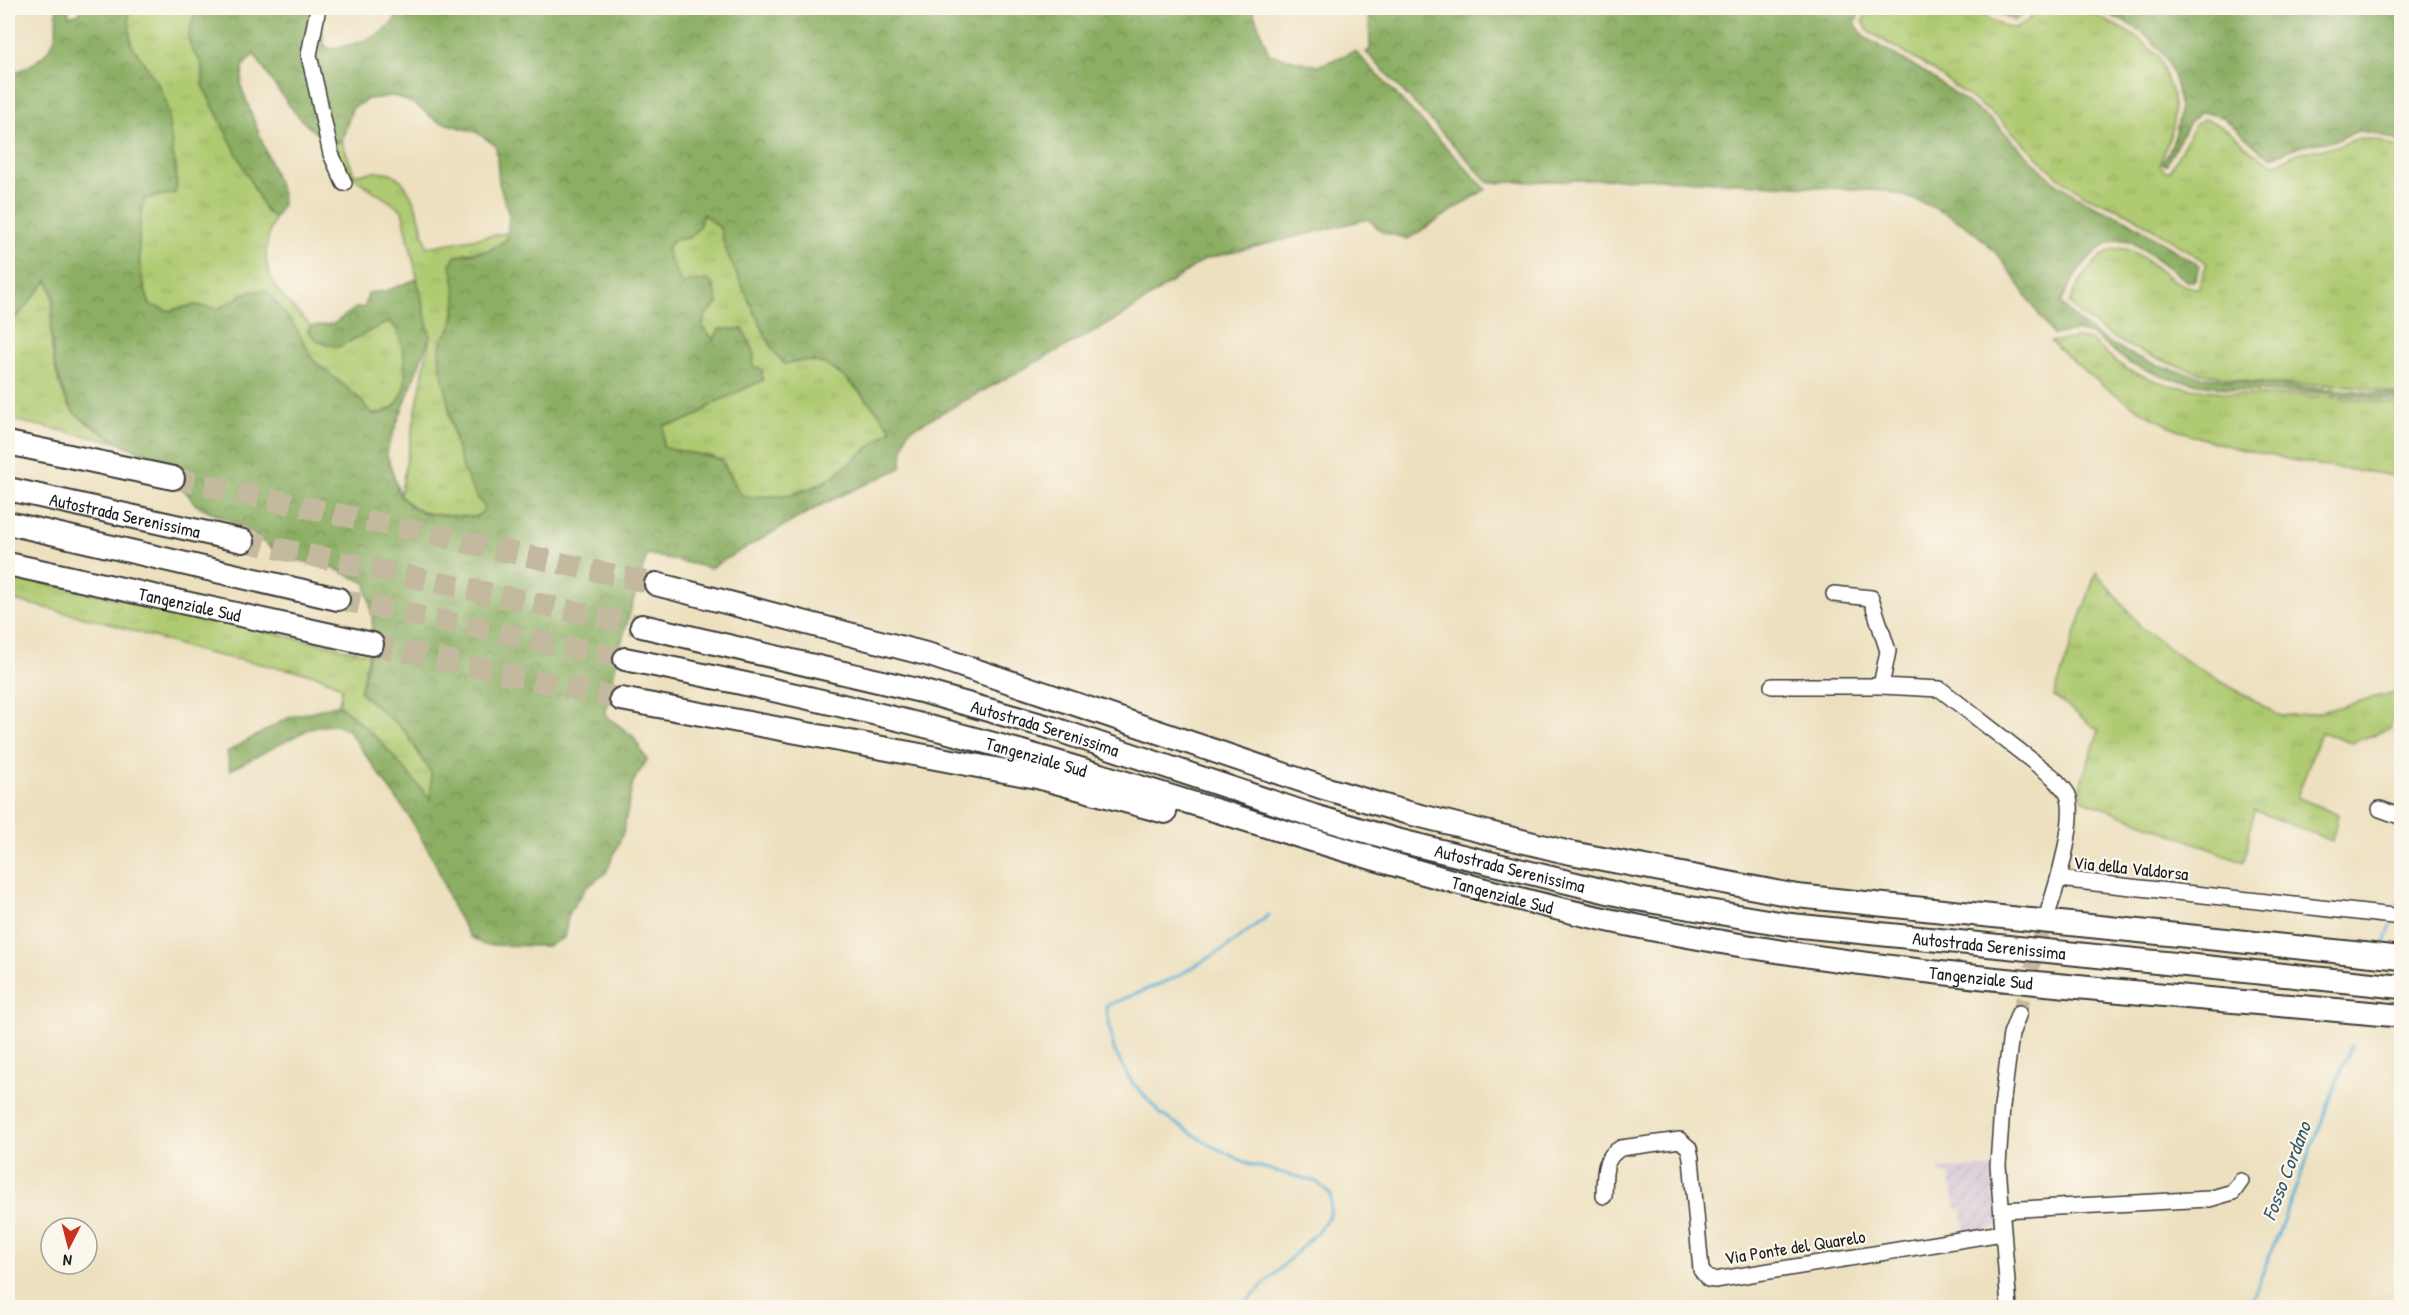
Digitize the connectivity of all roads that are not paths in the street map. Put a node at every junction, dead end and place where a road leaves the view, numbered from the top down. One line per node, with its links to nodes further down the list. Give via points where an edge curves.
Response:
1 (318, 8): 2 (street, via 309,55 331,154)
2 (344, 183)
3 (8, 443): 4 (highway)
4 (173, 478)
5 (8, 489): 7 (highway, Autostrada Serenissima)
6 (8, 523): 11 (highway, Tangenziale Sud)
7 (243, 541)
8 (8, 564): 13 (highway, Tangenziale Sud)
9 (656, 584): 23 (highway, Autostrada Serenissima, via 930,655 1324,788 1566,852 1797,896)
10 (1834, 594): 16 (street, via 1871,598 1888,651)
11 (338, 599)
12 (642, 626): 24 (highway, Autostrada Serenissima, via 921,691 1052,728 1386,837 1637,899 1791,925)
13 (372, 644)
14 (625, 659): 26 (highway, Tangenziale Sud, via 932,727 1478,889 1632,925 1790,953 1940,972)
15 (1772, 686): 16 (street, Via della Valdorsa)
16 (1881, 686): 20 (street, Via della Valdorsa, via 1940,689 2053,777 2067,794 2071,811)
17 (621, 699): 27 (highway, Tangenziale Sud, via 1037,777 1474,903 1629,938 1788,967 1949,988)
18 (2380, 809): 19 (street)
19 (2402, 818)
20 (2059, 879): 21 (street); 22 (street, Via della Valdorsa)
21 (2049, 909)
22 (2402, 917)
23 (2402, 958)
24 (2402, 987)
25 (2019, 1013): 30 (street, via 2011,1034 2002,1107 1998,1165)
26 (2402, 1016)
27 (2402, 1031)
28 (2241, 1182): 30 (street, via 2233,1192 2209,1199)
29 (1604, 1196): 31 (street, Via Ponte del Quarelo, via 1606,1163 1614,1152 1680,1140 1689,1148 1691,1158 1701,1270 1708,1279 1715,1280)
30 (2002, 1209): 31 (street)
31 (2002, 1233): 32 (street)
32 (2009, 1308)

